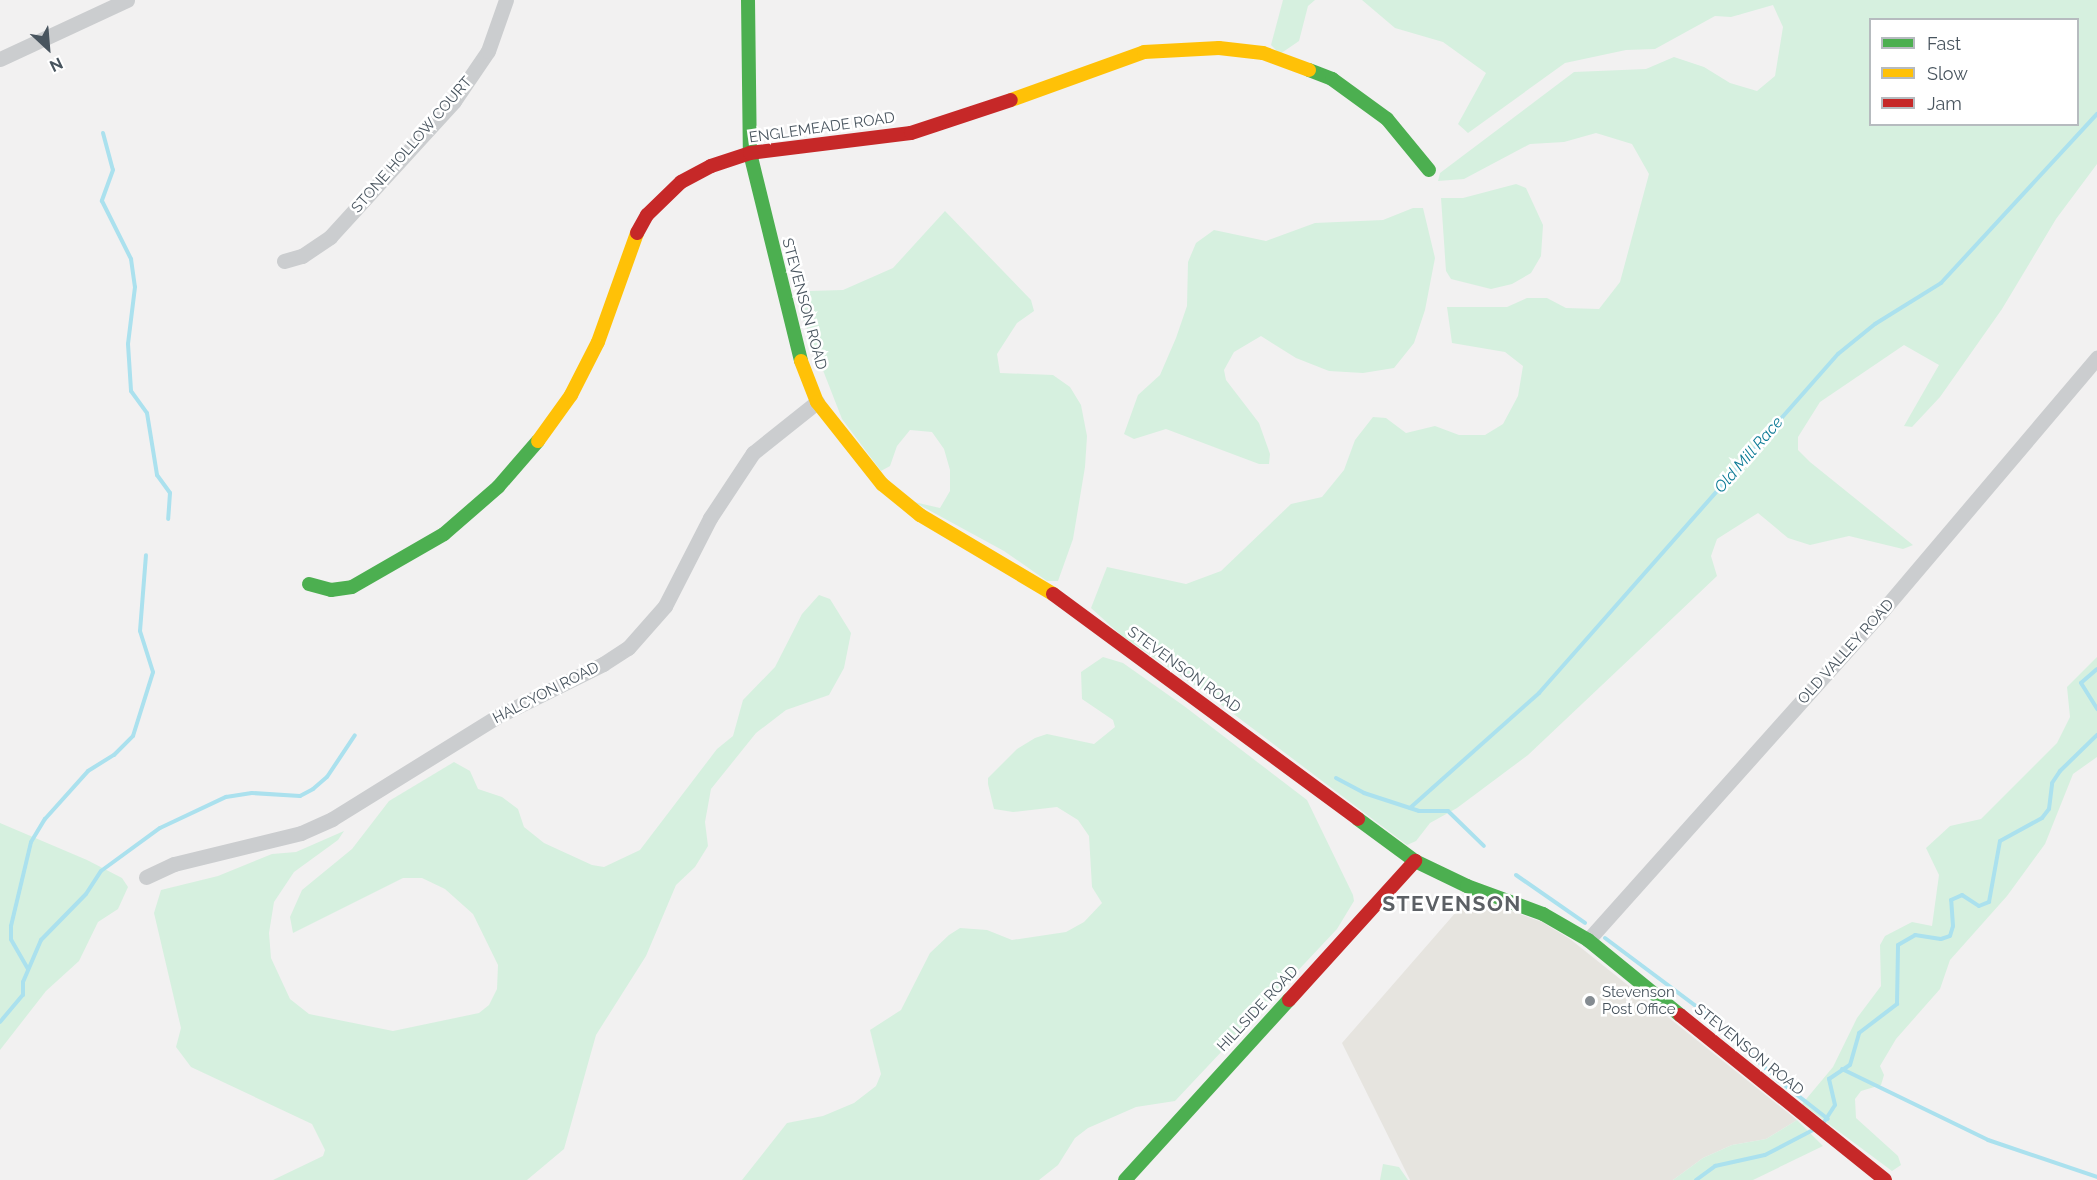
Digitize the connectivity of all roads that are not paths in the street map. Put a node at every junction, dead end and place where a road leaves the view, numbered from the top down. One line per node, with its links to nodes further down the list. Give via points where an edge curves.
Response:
1 (127, 0): 4 (street)
2 (506, 0): 7 (street, STONE HOLLOW COURT, via 488,51 454,101 330,237 309,252)
3 (748, 0): 5 (street, STEVENSON ROAD)
4 (0, 59)
5 (750, 153): 6 (street, ENGLEMEADE ROAD, via 911,133 981,113 1144,52 1219,48 1263,52 1332,79 1387,119); 9 (street, STEVENSON ROAD, via 794,342); 10 (street, ENGLEMEADE ROAD, via 681,182 646,215 628,246 598,342 571,395 526,457 498,487 444,534 376,576 352,587 331,590)
6 (1430, 170)
7 (285, 261)
8 (2097, 358): 13 (street, OLD VALLEY ROAD, via 1883,610)
9 (817, 402): 11 (street, STEVENSON ROAD, via 861,461 901,502 1040,584); 12 (street, HALCYON ROAD, via 753,453 710,518 665,606 628,648 500,715 332,819 302,833 174,864)
10 (309, 584)
11 (1415, 861): 13 (street, STEVENSON ROAD, via 1467,886 1543,914); 14 (street, HILLSIDE ROAD)
12 (146, 877)
13 (1588, 940): 15 (street, STEVENSON ROAD)
14 (1125, 1180)
15 (1885, 1180)

